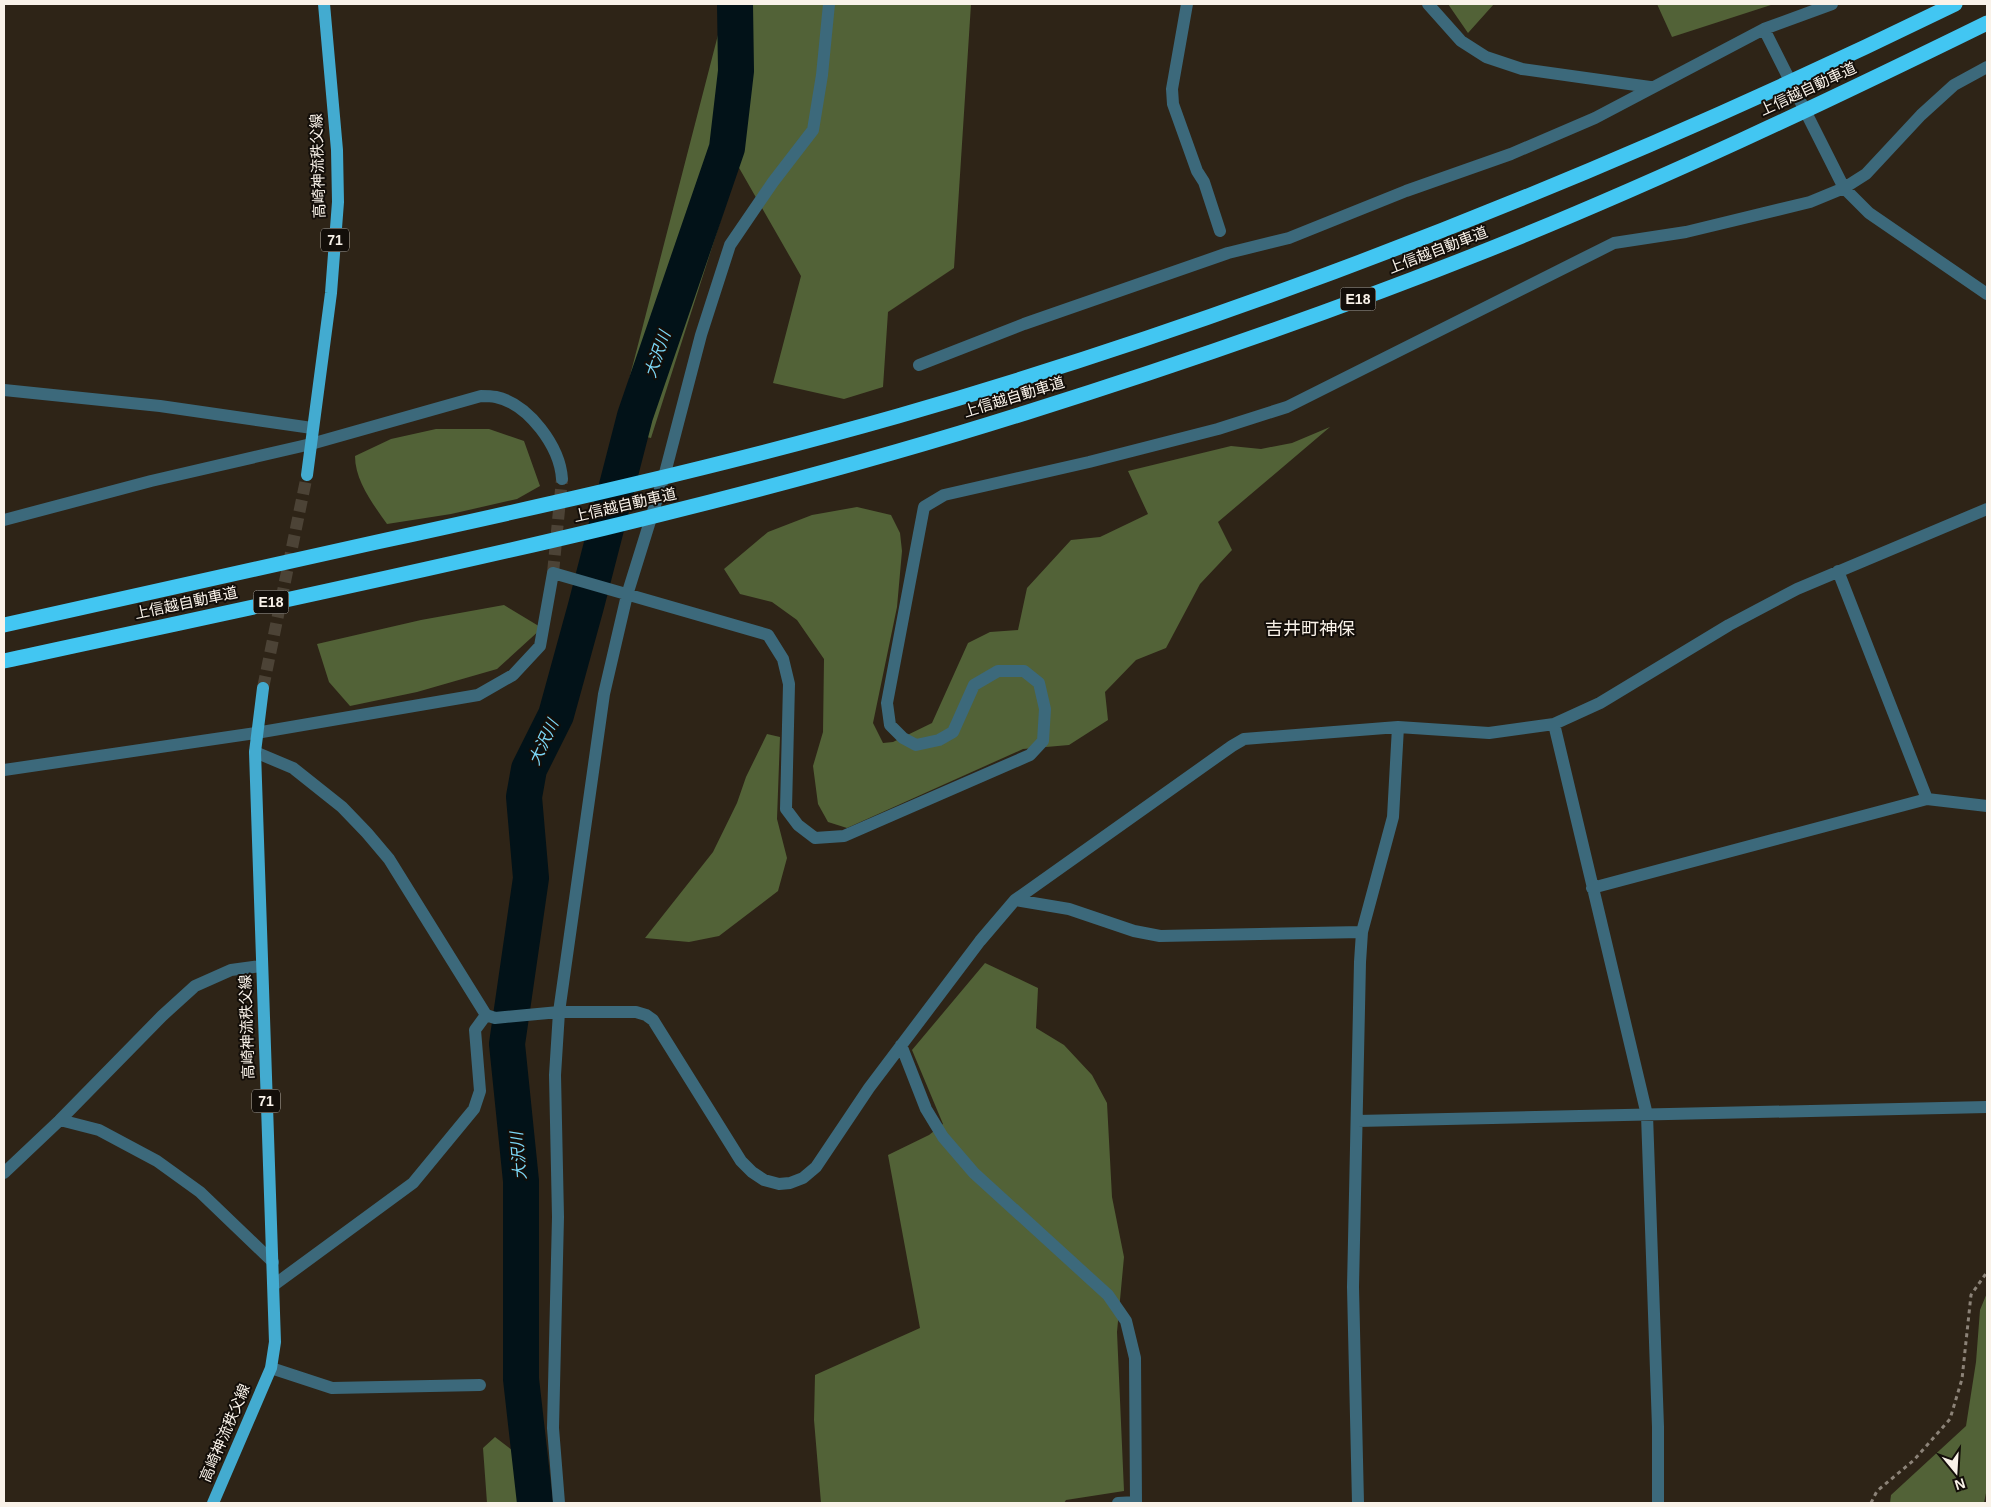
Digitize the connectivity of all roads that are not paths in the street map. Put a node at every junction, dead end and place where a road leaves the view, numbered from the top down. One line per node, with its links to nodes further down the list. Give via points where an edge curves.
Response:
1 (324, 4): 16 (main road, 高崎神流秩父線 / 71, via 337,150 338,202 331,293)
2 (829, 4): 23 (street, via 813,130 730,246 701,335 665,472)
3 (1187, 4): 12 (street, via 1172,89 1173,104)
4 (1428, 4): 10 (street, via 1461,41 1486,57 1522,69)
5 (1832, 4): 8 (street)
6 (1955, 4): 24 (highway, 上信越自動車道 / E18, via 1686,130 1487,213 1329,274 1142,340 902,415 700,470)
7 (1987, 23): 25 (highway, 上信越自動車道 / E18, via 1710,154 1490,249 1265,334 1023,414 809,476 539,544)
8 (1764, 29): 10 (street); 11 (street)
9 (1987, 67): 11 (street, via 1954,86 1920,115 1866,174)
10 (1650, 87): 14 (street, via 1595,118 1511,154 1406,191 1289,238 1228,253 1024,324)
11 (1844, 188): 13 (street, via 1869,213); 23 (street, via 1801,204 1686,232 1614,243 1287,406 1218,429 944,495 924,507 887,702 890,725 916,745 939,740 953,732 974,685 998,671 1024,671 1039,683 1045,708 1043,741 1030,755 844,836 815,838 798,825 786,809 789,684 783,659 768,635)
12 (1220, 231)
13 (1987, 294)
14 (919, 365)
15 (4, 390): 16 (street, via 160,406)
16 (312, 428): 17 (main road, 高崎神流秩父線 / 71)
17 (311, 444): 18 (main road, 高崎神流秩父線 / 71); 19 (street, via 480,396 497,397 521,410 540,428 555,449); 21 (street, via 151,481)
18 (307, 475)
19 (562, 479)
20 (1987, 509): 22 (street)
21 (4, 520)
22 (1838, 571): 27 (street, via 1737,621 1600,703); 32 (street)
23 (627, 595): 29 (street, via 553,573 540,646 514,676 478,695); 38 (street, via 604,694)
24 (4, 625)
25 (4, 661)
26 (263, 688): 29 (main road, 高崎神流秩父線 / 71)
27 (1554, 724): 28 (street, via 1489,733); 34 (street)
28 (1398, 727): 35 (street, via 1244,739); 36 (street, via 1393,817)
29 (256, 733): 30 (main road, 高崎神流秩父線 / 71); 31 (street)
30 (255, 752): 37 (main road, 高崎神流秩父線 / 71); 39 (street, via 293,768 342,806 367,833 389,859)
31 (4, 770)
32 (1927, 799): 33 (street); 34 (street)
33 (1987, 806)
34 (1592, 888): 42 (street)
35 (1015, 900): 36 (street, via 1069,909 1134,931 1160,936); 40 (street, via 980,940)
36 (1362, 932): 44 (street)
37 (261, 966): 43 (street, via 231,970 195,986); 46 (main road, 高崎神流秩父線 / 71)
38 (559, 1012): 39 (street, via 495,1018); 40 (street, via 636,1012 653,1020 741,1161 758,1176 778,1184 803,1178 816,1167); 51 (street, via 555,1075 558,1217 553,1428)
39 (486, 1015): 47 (street, via 475,1030 480,1091 474,1109 413,1183)
40 (901, 1045): 53 (street, via 926,1109 943,1137 974,1173 1108,1295 1126,1321 1135,1358)
41 (1987, 1107): 42 (street)
42 (1646, 1115): 44 (street); 55 (street)
43 (60, 1120): 45 (street); 46 (street, via 99,1130 157,1161 200,1192)
44 (1357, 1121): 54 (street, via 1354,1287)
45 (4, 1173)
46 (273, 1262): 47 (main road, 高崎神流秩父線 / 71)
47 (274, 1285): 48 (main road, 高崎神流秩父線 / 71, via 275,1342)
48 (271, 1368): 49 (street, via 332,1388); 50 (main road, 高崎神流秩父線 / 71)
49 (480, 1385)
50 (213, 1503)
51 (559, 1503)
52 (1118, 1503): 53 (street)
53 (1136, 1503)
54 (1358, 1503)
55 (1658, 1503)

